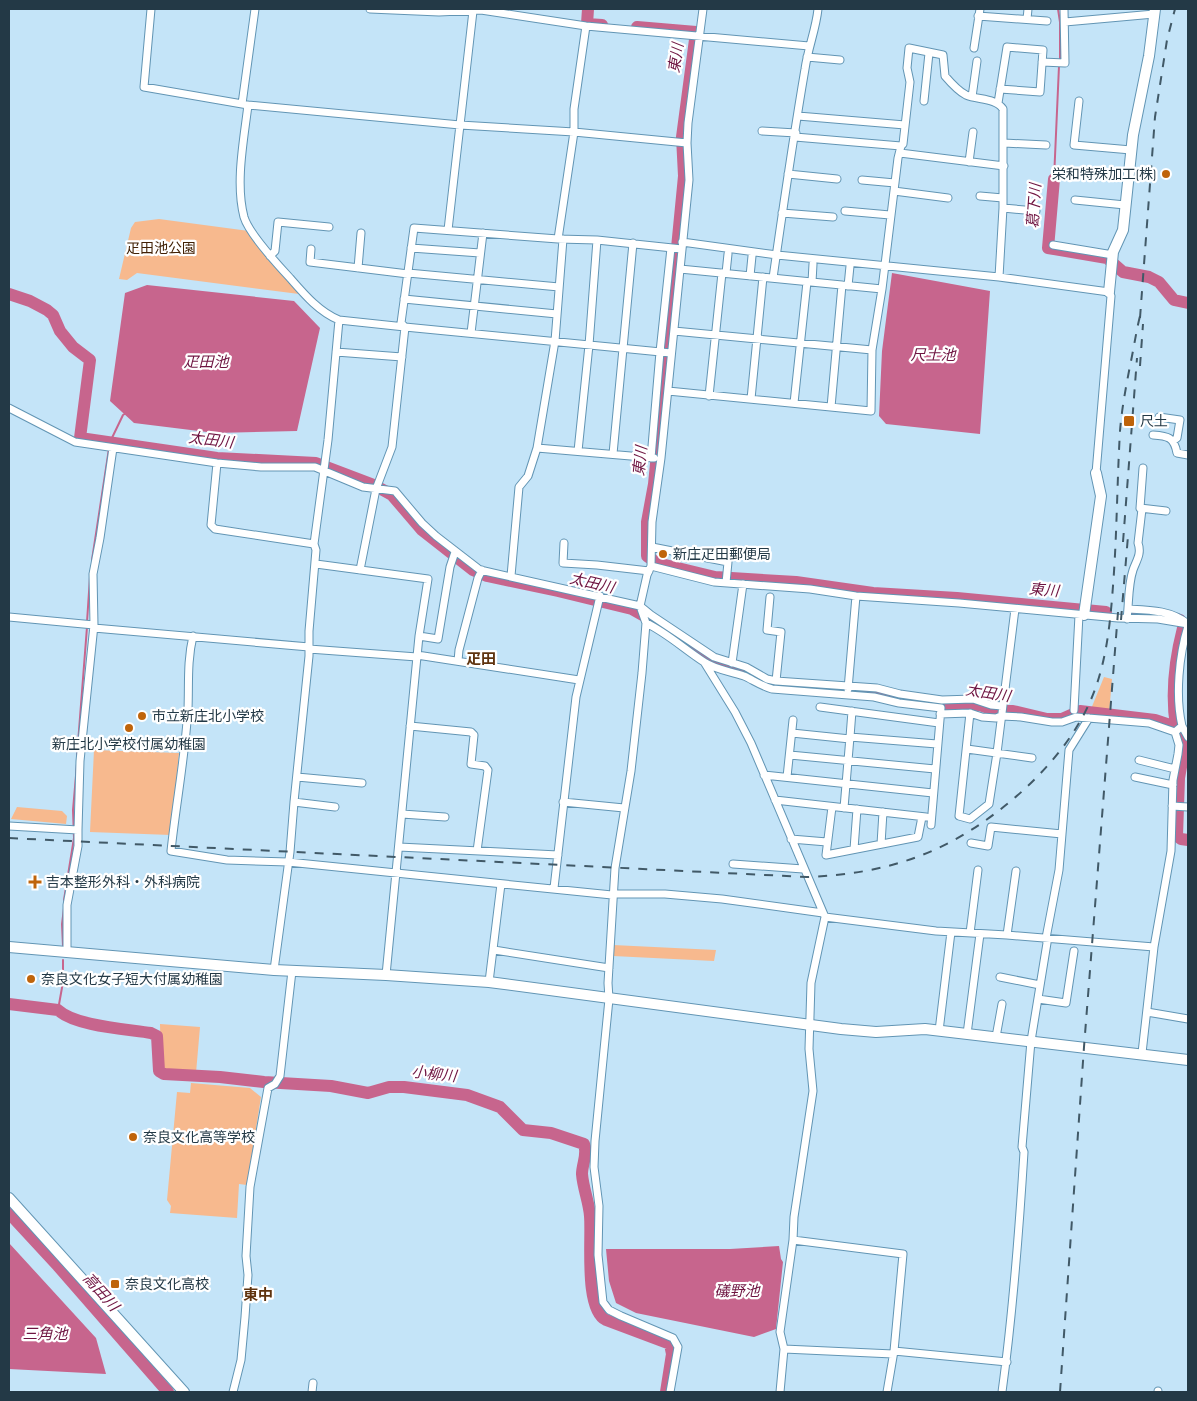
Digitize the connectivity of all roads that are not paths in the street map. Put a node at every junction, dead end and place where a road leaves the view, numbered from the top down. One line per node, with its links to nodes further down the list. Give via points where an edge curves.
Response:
1 (151, 9): 28 (street, via 144,87)
2 (255, 9): 28 (street)
3 (370, 9): 8 (street)
4 (703, 9): 15 (street)
5 (818, 9): 16 (street)
6 (1028, 9): 11 (street)
7 (1064, 9): 13 (street)
8 (478, 10): 14 (street); 30 (street)
9 (979, 12): 11 (street); 17 (street)
10 (1155, 12): 13 (street); 40 (street)
11 (1027, 19): 12 (street)
12 (1047, 20)
13 (1065, 22): 22 (street, via 1065,63)
14 (586, 26): 15 (street); 33 (street, via 574,108)
15 (698, 36): 16 (street); 36 (street)
16 (809, 46): 19 (street)
17 (974, 48)
18 (929, 53): 24 (street, via 942,56 945,76 961,92); 25 (street); 31 (street, via 909,48 907,68 910,82)
19 (807, 57): 20 (street); 29 (street)
20 (840, 60)
21 (977, 61): 24 (street)
22 (1042, 62): 23 (street, via 1040,92); 23 (street, via 1043,50 1007,47)
23 (1000, 89): 27 (street)
24 (972, 97): 27 (street)
25 (924, 101)
26 (1079, 101): 40 (street, via 1074,144)
27 (998, 103): 37 (street, via 1004,113)
28 (245, 105): 30 (street); 74 (street, via 241,190 244,218)
29 (798, 116): 31 (street); 35 (street)
30 (460, 125): 33 (street); 60 (street)
31 (905, 125): 39 (street)
32 (762, 131): 35 (street)
33 (574, 132): 36 (street); 63 (street)
34 (973, 132): 41 (street)
35 (795, 135): 39 (street); 43 (street)
36 (684, 143): 67 (street, via 689,180)
37 (1004, 143): 38 (street); 42 (street)
38 (1046, 145)
39 (900, 150): 41 (street); 46 (street)
40 (1132, 150): 52 (street)
41 (970, 162): 42 (street)
42 (1004, 166): 50 (street)
43 (788, 174): 44 (street); 56 (street)
44 (837, 179)
45 (862, 180): 46 (street)
46 (895, 183): 47 (street)
47 (894, 192): 49 (street); 57 (street)
48 (980, 196): 50 (street)
49 (948, 198)
50 (1003, 198): 53 (street)
51 (1075, 200): 52 (street)
52 (1126, 205): 73 (street, via 1123,230)
53 (1003, 208): 55 (street); 85 (street)
54 (845, 211): 57 (street)
55 (1036, 211)
56 (782, 213): 58 (street); 72 (street)
57 (890, 215): 77 (street)
58 (832, 218)
59 (329, 227): 74 (street, via 278,222 275,251)
60 (448, 230): 62 (street); 68 (street, via 414,228)
61 (362, 233): 79 (street)
62 (483, 233): 63 (street); 70 (street)
63 (560, 239): 64 (street); 90 (street)
64 (598, 240): 65 (street); 104 (street)
65 (633, 243): 67 (street); 106 (street)
66 (1053, 245): 73 (street)
67 (677, 247): 72 (street); 80 (street); 109 (street)
68 (411, 248): 70 (street); 81 (street)
69 (311, 249): 79 (street, via 310,262)
70 (480, 253): 87 (street)
71 (728, 254): 82 (street)
72 (776, 255): 77 (street); 86 (street)
73 (1113, 255): 92 (street)
74 (270, 256): 96 (street, via 304,294 330,316)
75 (752, 256): 83 (street)
76 (813, 264): 88 (street)
77 (884, 265): 85 (street); 91 (street)
78 (850, 266): 89 (street)
79 (358, 268): 81 (street)
80 (680, 269): 82 (street); 98 (street)
81 (408, 273): 87 (street); 93 (street)
82 (724, 273): 83 (street); 100 (street)
83 (750, 276): 84 (street)
84 (763, 277): 86 (street); 101 (street)
85 (999, 277): 92 (street)
86 (773, 278): 88 (street)
87 (477, 279): 90 (street); 94 (street)
88 (809, 282): 89 (street); 103 (street)
89 (845, 286): 91 (street); 105 (street)
90 (559, 287): 95 (street)
91 (882, 289): 107 (street)
92 (1109, 292): 129 (street)
93 (404, 299): 94 (street); 97 (street, via 401,323)
94 (474, 306): 95 (street); 99 (street)
95 (557, 314): 102 (street)
96 (340, 320): 97 (street); 108 (street)
97 (405, 327): 99 (street); 110 (street)
98 (674, 331): 100 (street); 109 (street)
99 (471, 333): 102 (street)
100 (715, 335): 101 (street); 112 (street)
101 (757, 339): 103 (street); 113 (street)
102 (555, 341): 104 (street); 121 (street)
103 (800, 344): 105 (street); 114 (street)
104 (589, 345): 106 (street); 122 (street)
105 (836, 347): 107 (street); 115 (street)
106 (623, 348): 109 (street); 123 (street)
107 (872, 350): 115 (street, via 871,411)
108 (336, 352): 110 (street); 128 (street)
109 (666, 352): 111 (street); 125 (street)
110 (402, 357): 130 (street, via 392,447)
111 (668, 391): 112 (street); 125 (street)
112 (710, 396): 113 (street)
113 (751, 399): 114 (street)
114 (794, 403): 115 (street)
115 (831, 407)
116 (9, 408): 120 (street, via 76,442)
117 (1159, 417): 119 (street, via 1180,420 1177,438)
118 (1153, 435): 119 (street)
119 (1173, 441): 124 (street, via 1177,453)
120 (113, 448): 126 (street); 155 (street, via 93,574)
121 (537, 448): 122 (street); 141 (street, via 528,476 519,487)
122 (578, 451): 123 (street)
123 (613, 454): 125 (street)
124 (1188, 456)
125 (656, 458): 135 (street)
126 (217, 463): 128 (street); 134 (street, via 211,525 215,529)
127 (1143, 468): 131 (street)
128 (324, 470): 130 (street, via 362,487); 134 (street)
129 (1096, 473): 150 (street, via 1101,496)
130 (376, 489): 136 (street, via 395,491 422,523); 139 (street)
131 (1142, 509): 132 (street); 149 (street, via 1140,548 1129,588)
132 (1166, 511)
133 (564, 543): 138 (street, via 563,563)
134 (314, 544): 137 (street)
135 (652, 551): 138 (street); 142 (street, via 728,562)
136 (455, 552): 140 (street); 157 (street, via 438,640)
137 (316, 564): 139 (street); 158 (street)
138 (650, 569): 142 (street); 147 (street)
139 (360, 570): 157 (street, via 428,579)
140 (482, 570): 141 (street); 160 (street)
141 (511, 576): 144 (street)
142 (726, 583): 143 (street)
143 (743, 584): 145 (street); 162 (street)
144 (600, 596): 147 (street); 163 (street)
145 (856, 596): 148 (street); 165 (street)
146 (770, 597): 164 (street, via 767,630 781,632)
147 (640, 606): 153 (street); 162 (street, via 704,652)
148 (1015, 609): 150 (street); 167 (street)
149 (1128, 609): 152 (street); 154 (street, via 1167,614 1181,618)
150 (1083, 613): 152 (street); 169 (street)
151 (9, 617): 155 (street)
152 (1127, 619): 154 (street, via 1158,619)
153 (646, 623): 161 (street, via 679,642); 207 (street, via 631,771)
154 (1188, 625): 178 (street, via 1180,659)
155 (94, 626): 156 (street); 215 (street, via 80,761)
156 (193, 636): 158 (street); 225 (street, via 171,851 227,860)
157 (419, 636): 159 (street)
158 (309, 648): 159 (street); 193 (street)
159 (417, 656): 160 (street); 177 (street)
160 (458, 662): 163 (street)
161 (704, 662): 166 (street, via 772,689); 192 (street, via 735,712)
162 (732, 663): 164 (street)
163 (579, 680): 202 (street)
164 (776, 682): 165 (street)
165 (848, 686): 166 (street); 167 (street, via 942,700 973,699)
166 (847, 694): 172 (street, via 941,708)
167 (1002, 706): 173 (street)
168 (820, 708): 170 (street)
169 (1074, 710)
170 (852, 711): 176 (street); 182 (street)
171 (970, 713): 172 (street); 173 (street, via 982,717); 184 (street)
172 (940, 714): 176 (street)
173 (1001, 716): 174 (street, via 1052,722); 185 (street)
174 (1089, 718): 179 (street, via 1149,722); 216 (street, via 1069,750)
175 (793, 720): 180 (street)
176 (939, 723): 183 (street)
177 (410, 726): 211 (street); 223 (street, via 471,732 474,735 471,764 485,766 488,770)
178 (1182, 726): 179 (street); 181 (street)
179 (1175, 732): 191 (street, via 1179,745)
180 (792, 733): 182 (street); 186 (street)
181 (1188, 737)
182 (850, 738): 183 (street); 189 (street)
183 (937, 744): 190 (street)
184 (967, 749): 185 (street); 185 (street, via 959,816 970,819 989,804)
185 (997, 752): 187 (street)
186 (790, 755): 189 (street); 194 (street)
187 (1032, 758)
188 (1139, 760): 191 (street)
189 (848, 761): 190 (street); 197 (street)
190 (935, 769): 199 (street)
191 (1175, 769): 198 (street)
192 (764, 775): 194 (street); 200 (street)
193 (297, 777): 196 (street); 201 (street)
194 (787, 777): 197 (street)
195 (1135, 777): 198 (street)
196 (362, 784)
197 (846, 784): 199 (street); 208 (street)
198 (1173, 785): 205 (street)
199 (933, 793): 213 (street, via 931,822)
200 (775, 800): 204 (street); 217 (street)
201 (294, 802): 203 (street); 225 (street)
202 (563, 802): 207 (street); 224 (street)
203 (335, 806)
204 (832, 806): 208 (street); 218 (street)
205 (1172, 806): 206 (street); 241 (street, via 1171,851)
206 (1188, 807)
207 (624, 808): 233 (street)
208 (844, 808): 209 (street)
209 (857, 810): 210 (street); 222 (street)
210 (883, 812): 213 (street); 220 (street)
211 (402, 814): 212 (street); 221 (street)
212 (445, 817)
213 (922, 817): 220 (street, via 918,837)
214 (9, 826): 215 (street)
215 (78, 830): 244 (street, via 67,905)
216 (1062, 834): 219 (street, via 991,827 988,846); 239 (street)
217 (791, 839): 218 (street); 227 (street)
218 (827, 842): 222 (street, via 826,855)
219 (971, 843)
220 (881, 844): 222 (street)
221 (399, 847): 223 (street); 230 (street)
222 (854, 849)
223 (477, 851): 224 (street)
224 (558, 855): 232 (street)
225 (288, 862): 230 (street); 246 (street)
226 (733, 864): 227 (street)
227 (803, 869): 234 (street)
228 (978, 870): 236 (street)
229 (1016, 871): 238 (street)
230 (395, 873): 231 (street); 248 (street)
231 (500, 884): 232 (street); 242 (street)
232 (554, 888): 233 (street)
233 (612, 894): 234 (street, via 722,899); 245 (street)
234 (824, 915): 235 (street); 257 (street, via 811,983)
235 (952, 932): 236 (street); 258 (street)
236 (970, 933): 237 (street)
237 (980, 934): 238 (street); 259 (street)
238 (1007, 934): 239 (street)
239 (1046, 938): 241 (street); 251 (street)
240 (9, 947): 244 (street)
241 (1154, 947): 255 (street)
242 (494, 950): 245 (street); 250 (street)
243 (1074, 951): 253 (street, via 1066,1003)
244 (67, 952): 246 (street)
245 (609, 968): 252 (street)
246 (274, 970): 247 (street)
247 (292, 971): 248 (street); 271 (street, via 280,1076 268,1088 250,1187 245,1317 241,1360)
248 (386, 975): 250 (street)
249 (1000, 977): 251 (street)
250 (489, 982): 252 (street)
251 (1040, 985): 253 (street)
252 (609, 999): 257 (street); 273 (street, via 594,1167 603,1302 609,1310 673,1338 678,1347)
253 (1038, 999): 261 (street)
254 (1002, 1004): 260 (street)
255 (1147, 1012): 256 (street); 262 (street)
256 (1188, 1019)
257 (809, 1025): 258 (street, via 876,1032); 265 (street, via 814,1091)
258 (939, 1031): 259 (street)
259 (967, 1034): 260 (street)
260 (996, 1037): 261 (street)
261 (1031, 1041): 262 (street); 268 (street, via 1017,1269)
262 (1142, 1053): 263 (street)
263 (1188, 1060)
264 (9, 1198): 270 (street)
265 (792, 1240): 266 (street, via 780,1332); 267 (street, via 903,1254)
266 (784, 1349): 267 (street); 274 (street)
267 (894, 1352): 268 (street); 275 (street)
268 (1007, 1362): 276 (street)
269 (313, 1383): 272 (street)
270 (184, 1392)
271 (232, 1392)
272 (312, 1392)
273 (670, 1392)
274 (780, 1392)
275 (886, 1392)
276 (1002, 1392)

